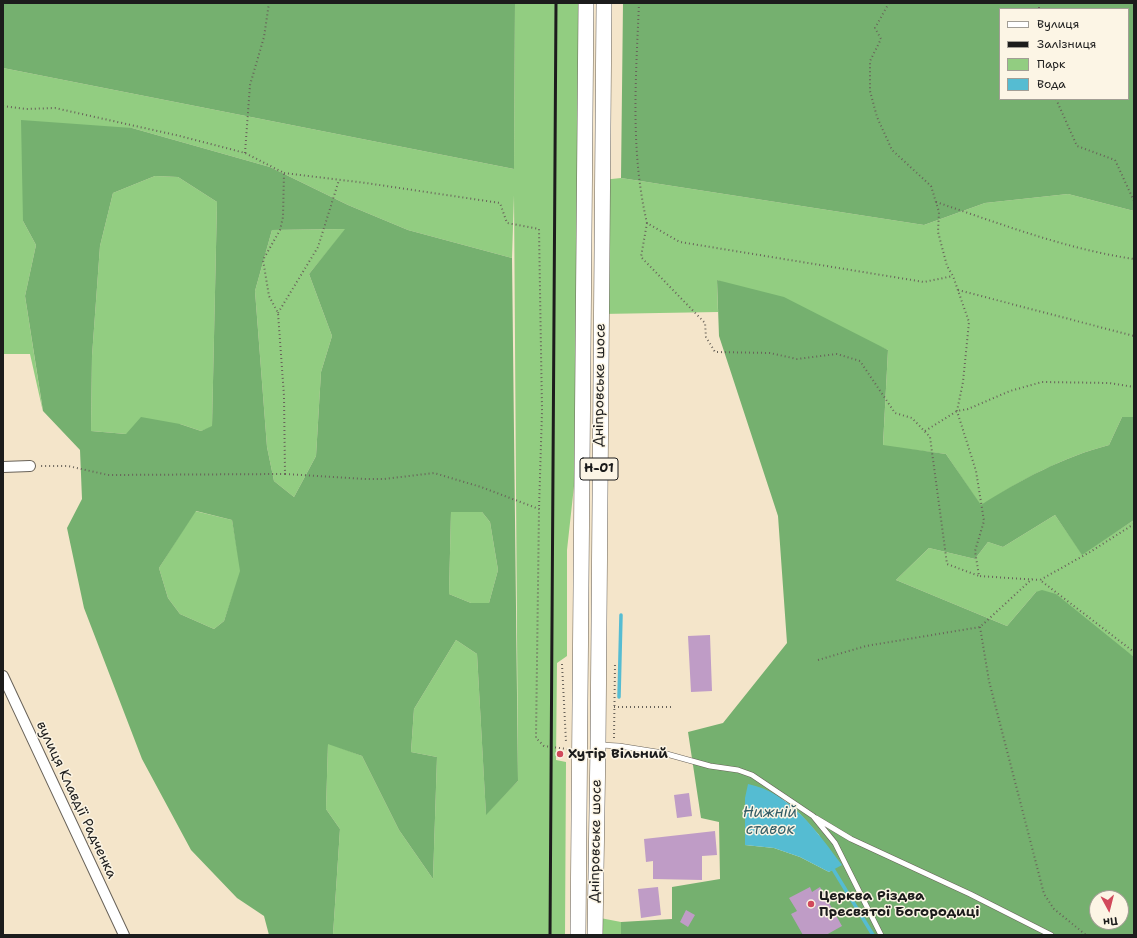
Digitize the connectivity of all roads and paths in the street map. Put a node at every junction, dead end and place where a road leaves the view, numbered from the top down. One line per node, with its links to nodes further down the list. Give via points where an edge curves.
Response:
1 (269, 3): 8 (path, via 264,37 250,85)
2 (586, 3): 40 (main road, Дніпровське шосе / Н-01)
3 (604, 3): 38 (main road, Дніпровське шосе / Н-01)
4 (639, 3): 13 (path, via 634,115 641,199)
5 (889, 3): 12 (path, via 875,28 881,39 870,61 870,91 892,150 931,186)
6 (1056, 100): 11 (path, via 1077,146 1115,160)
7 (3, 106): 8 (path, via 26,109 55,108)
8 (245, 153): 9 (path)
9 (284, 173): 10 (path); 17 (path, via 283,217 280,230 263,260 269,296)
10 (339, 180): 17 (path, via 318,247); 25 (path, via 500,203 508,223 539,229 542,411)
11 (1134, 201)
12 (936, 202): 14 (path, via 1033,236 1106,255); 15 (path, via 939,212 938,232 947,266)
13 (647, 223): 15 (path, via 680,242 924,282); 21 (path, via 641,257 705,323 706,337 715,352 770,353 797,359 837,354 860,361 896,413 912,418)
14 (1134, 259)
15 (953, 276): 16 (path)
16 (958, 290): 18 (path); 20 (path, via 969,322 963,382)
17 (278, 314): 24 (path, via 284,396)
18 (1134, 336)
19 (1134, 387): 20 (path, via 1109,383 1042,382)
20 (957, 411): 21 (path); 27 (path, via 976,471 984,521 975,551)
21 (925, 431): 27 (path, via 930,437 947,564)
22 (30, 466): 23 (street); 24 (path, via 68,466 108,475)
23 (3, 467)
24 (285, 474): 25 (path, via 372,479 434,473)
25 (539, 509): 40 (path, via 536,738 544,746)
26 (1134, 524): 29 (path)
27 (979, 576): 28 (path)
28 (1032, 579): 29 (path); 30 (path)
29 (1040, 580): 31 (path)
30 (980, 627): 32 (path, via 866,646); 47 (path, via 989,681 1044,894 1054,909)
31 (1134, 652)
32 (818, 660)
33 (615, 663): 36 (path)
34 (562, 664): 40 (path)
35 (3, 676): 42 (street, вулиця Клавдії Радченка)
36 (614, 707): 37 (path); 39 (path)
37 (673, 707)
38 (598, 745): 39 (lane); 44 (main road, Дніпровське шосе / Н-01)
39 (614, 746): 41 (lane, via 663,753 752,775)
40 (573, 751): 43 (main road, Дніпровське шосе / Н-01)
41 (813, 816): 45 (lane, via 835,843); 46 (lane, via 851,839)
42 (124, 935)
43 (578, 935)
44 (595, 935)
45 (881, 935)
46 (1051, 935)
47 (1086, 935)

